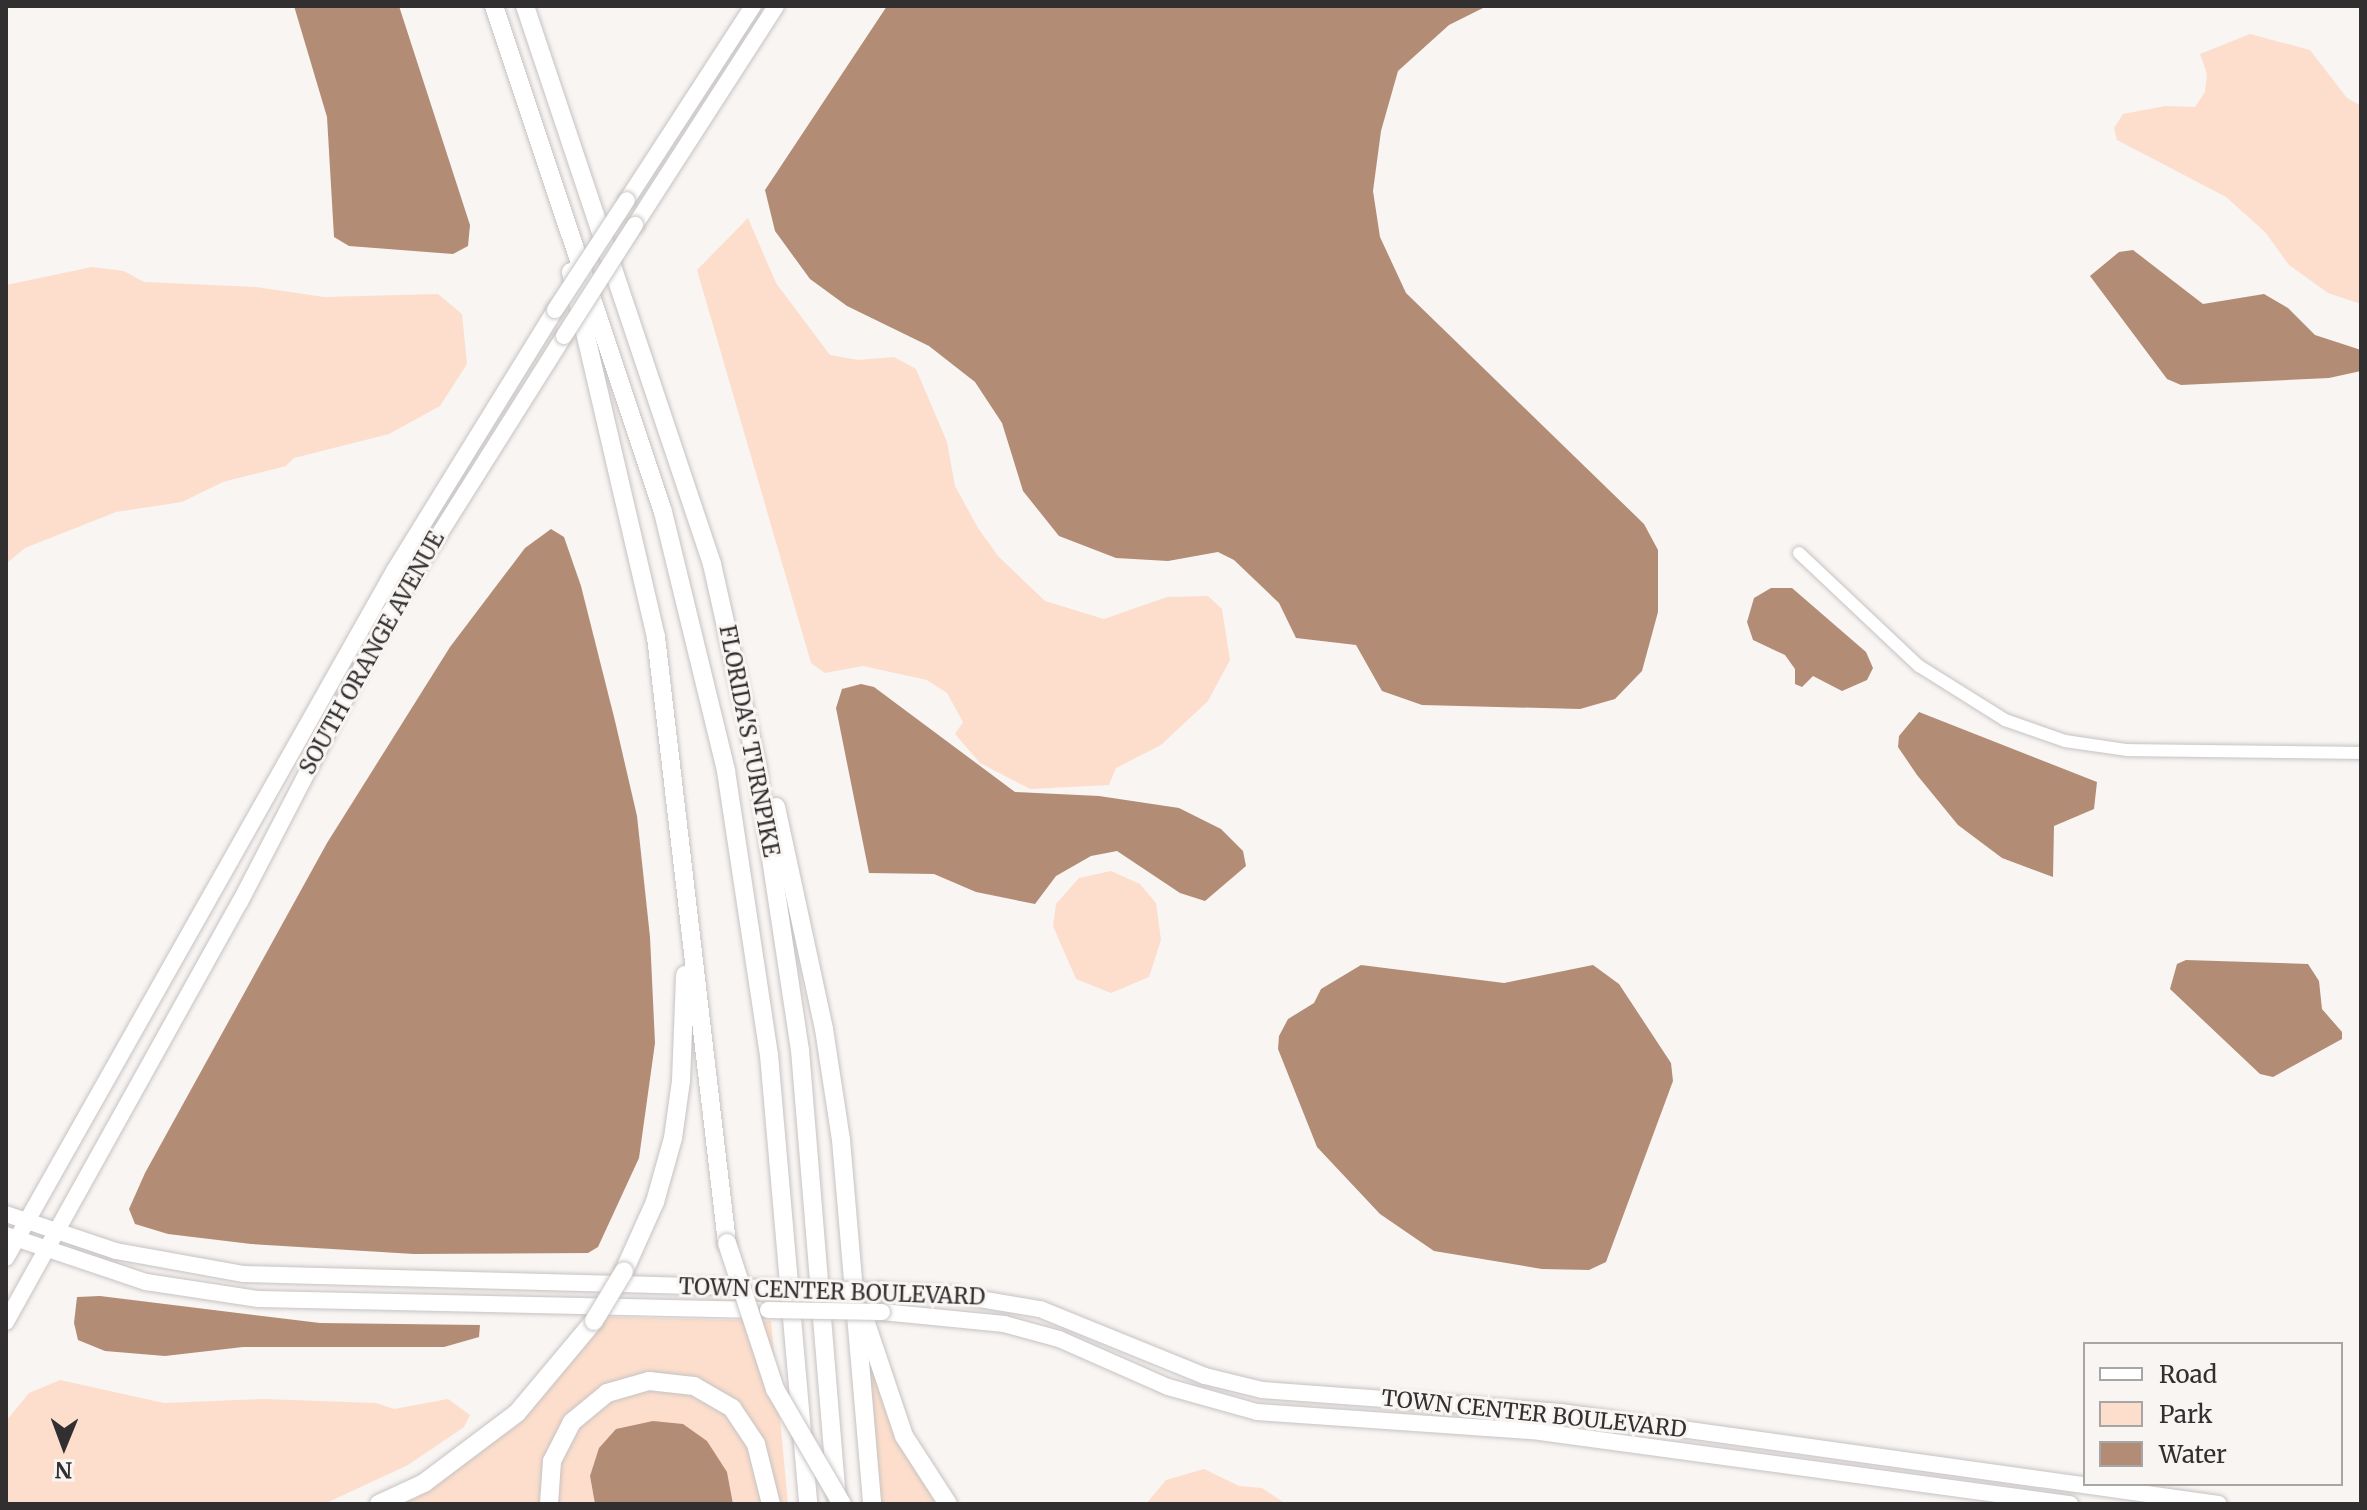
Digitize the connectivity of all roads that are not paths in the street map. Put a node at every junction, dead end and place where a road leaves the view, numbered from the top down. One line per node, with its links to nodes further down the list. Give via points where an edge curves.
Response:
1 (494, 6): 5 (highway, FLORIDA'S TURNPIKE)
2 (525, 6): 7 (highway, FLORIDA'S TURNPIKE)
3 (753, 6): 11 (main road, SOUTH ORANGE AVENUE, bridge, via 555,310 394,571)
4 (776, 6): 13 (main road, SOUTH ORANGE AVENUE, bridge, via 389,614 240,902)
5 (571, 237): 9 (highway, via 571,288 643,561); 22 (highway, FLORIDA'S TURNPIKE, via 663,512 734,815 769,1055)
6 (1799, 553): 8 (street, via 1919,666 2005,720 2065,741 2127,750)
7 (712, 564): 12 (highway, via 767,772 818,999); 23 (highway, FLORIDA'S TURNPIKE, via 757,766 787,947)
8 (2361, 753)
9 (682, 869): 19 (highway, bridge, via 686,936 681,1081 655,1202 624,1271 594,1321 533,1398 424,1483); 23 (highway, bridge, via 727,1243 775,1389)
10 (6, 1214): 11 (main road, TOWN CENTER BOULEVARD)
11 (27, 1222): 13 (main road, TOWN CENTER BOULEVARD); 14 (main road, SOUTH ORANGE AVENUE)
12 (850, 1229): 24 (highway); 25 (highway, via 868,1333 889,1401)
13 (56, 1233): 15 (main road, SOUTH ORANGE AVENUE); 18 (main road, TOWN CENTER BOULEVARD, bridge, via 174,1265 244,1274 950,1294 1040,1309 1205,1376 1262,1390 1560,1412)
14 (11, 1237): 15 (main road, TOWN CENTER BOULEVARD); 16 (main road, SOUTH ORANGE AVENUE)
15 (47, 1251): 17 (main road, SOUTH ORANGE AVENUE); 26 (main road, TOWN CENTER BOULEVARD, bridge, via 146,1282 259,1299 882,1312 1004,1324 1059,1339 1168,1387 1257,1412 1540,1432)
16 (6, 1258)
17 (6, 1322)
18 (2180, 1501): 27 (main road, TOWN CENTER BOULEVARD)
19 (379, 1504)
20 (549, 1504): 21 (highway, via 552,1461 572,1422 607,1393 649,1381 694,1386 732,1408 756,1444)
21 (771, 1504)
22 (808, 1504)
23 (840, 1504)
24 (872, 1504)
25 (948, 1504)
26 (2070, 1504)
27 (2219, 1504)

